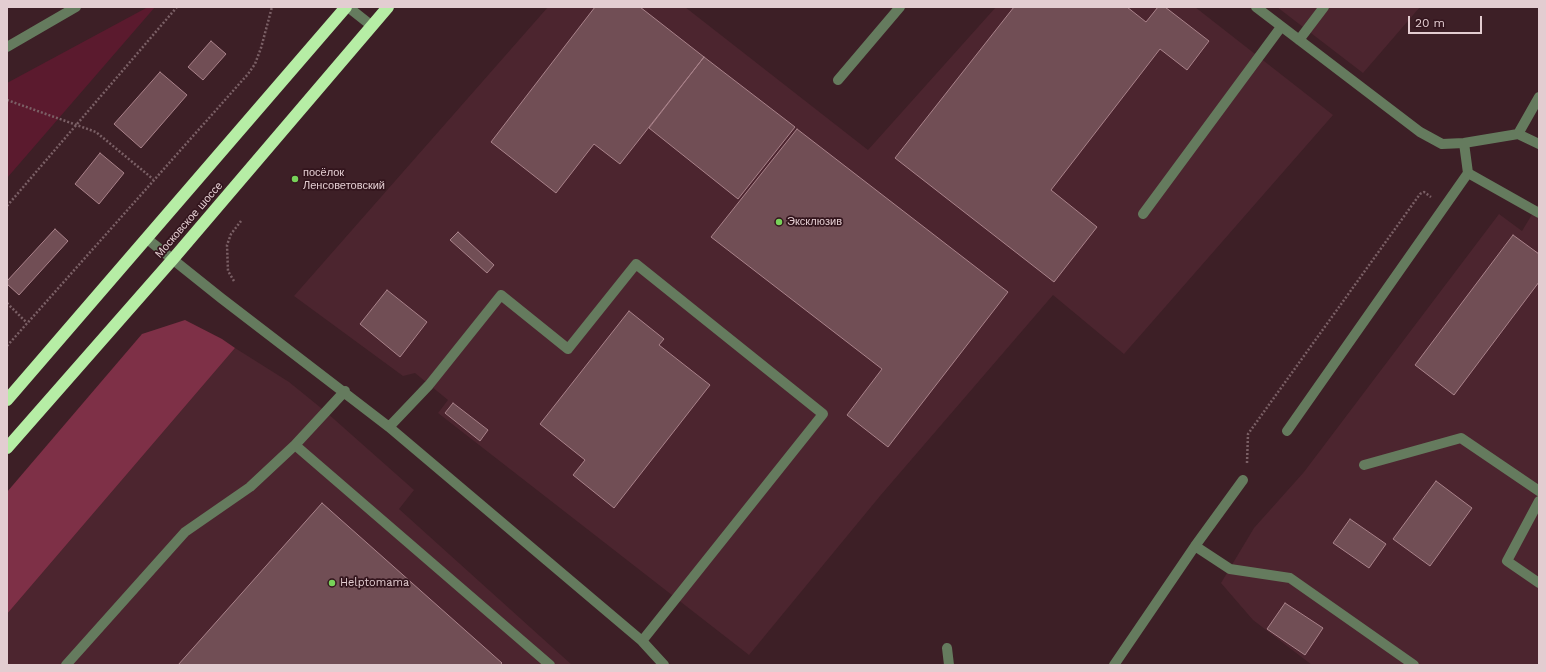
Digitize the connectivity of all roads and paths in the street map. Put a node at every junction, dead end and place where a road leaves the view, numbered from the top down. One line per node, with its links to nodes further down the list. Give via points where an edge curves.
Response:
1 (76, 7): 12 (street)
2 (177, 7): 16 (path)
3 (272, 7): 21 (path, via 256,64)
4 (347, 7): 9 (street); 27 (highway, Московское шоссе)
5 (388, 7): 9 (highway, Московское шоссе)
6 (900, 7): 13 (street)
7 (1256, 7): 10 (street)
8 (1324, 7): 11 (street)
9 (372, 26): 28 (highway, Московское шоссе)
10 (1281, 26): 11 (street); 25 (street)
11 (1299, 40): 18 (street, via 1420,132 1442,144)
12 (7, 47)
13 (838, 80)
14 (1539, 97): 17 (street)
15 (7, 100): 16 (path)
16 (76, 124): 21 (path, via 96,132); 22 (path)
17 (1518, 134): 18 (street); 19 (street)
18 (1464, 144): 20 (street)
19 (1539, 144)
20 (1468, 173): 23 (street); 24 (street)
21 (153, 180): 31 (path)
22 (7, 206)
23 (1444, 207): 36 (street); 40 (path, via 1424,192 1420,194 1248,434 1248,456)
24 (1539, 213)
25 (1144, 214)
26 (241, 221): 29 (path, via 231,234 227,245 228,271)
27 (146, 238): 28 (street); 34 (highway, Московское шоссе)
28 (173, 259): 33 (street); 38 (highway, Московское шоссе)
29 (234, 281)
30 (7, 303): 31 (path)
31 (27, 323): 32 (path)
32 (7, 346)
33 (345, 392): 35 (street); 37 (street)
34 (7, 400)
35 (390, 427): 45 (street); 45 (street, via 429,385 501,295 568,349 636,264 823,414)
36 (1287, 432)
37 (295, 445): 47 (street, via 250,487 185,532); 48 (street)
38 (7, 448)
39 (1364, 465): 41 (street, via 1461,438)
40 (1243, 480): 43 (street)
41 (1539, 490)
42 (1539, 501): 44 (street, via 1507,561)
43 (1195, 546): 51 (street); 52 (street, via 1230,569 1290,578)
44 (1539, 583)
45 (642, 642): 49 (street)
46 (947, 648): 50 (street)
47 (66, 665)
48 (550, 665)
49 (664, 665)
50 (949, 665)
51 (1114, 665)
52 (1414, 665)

